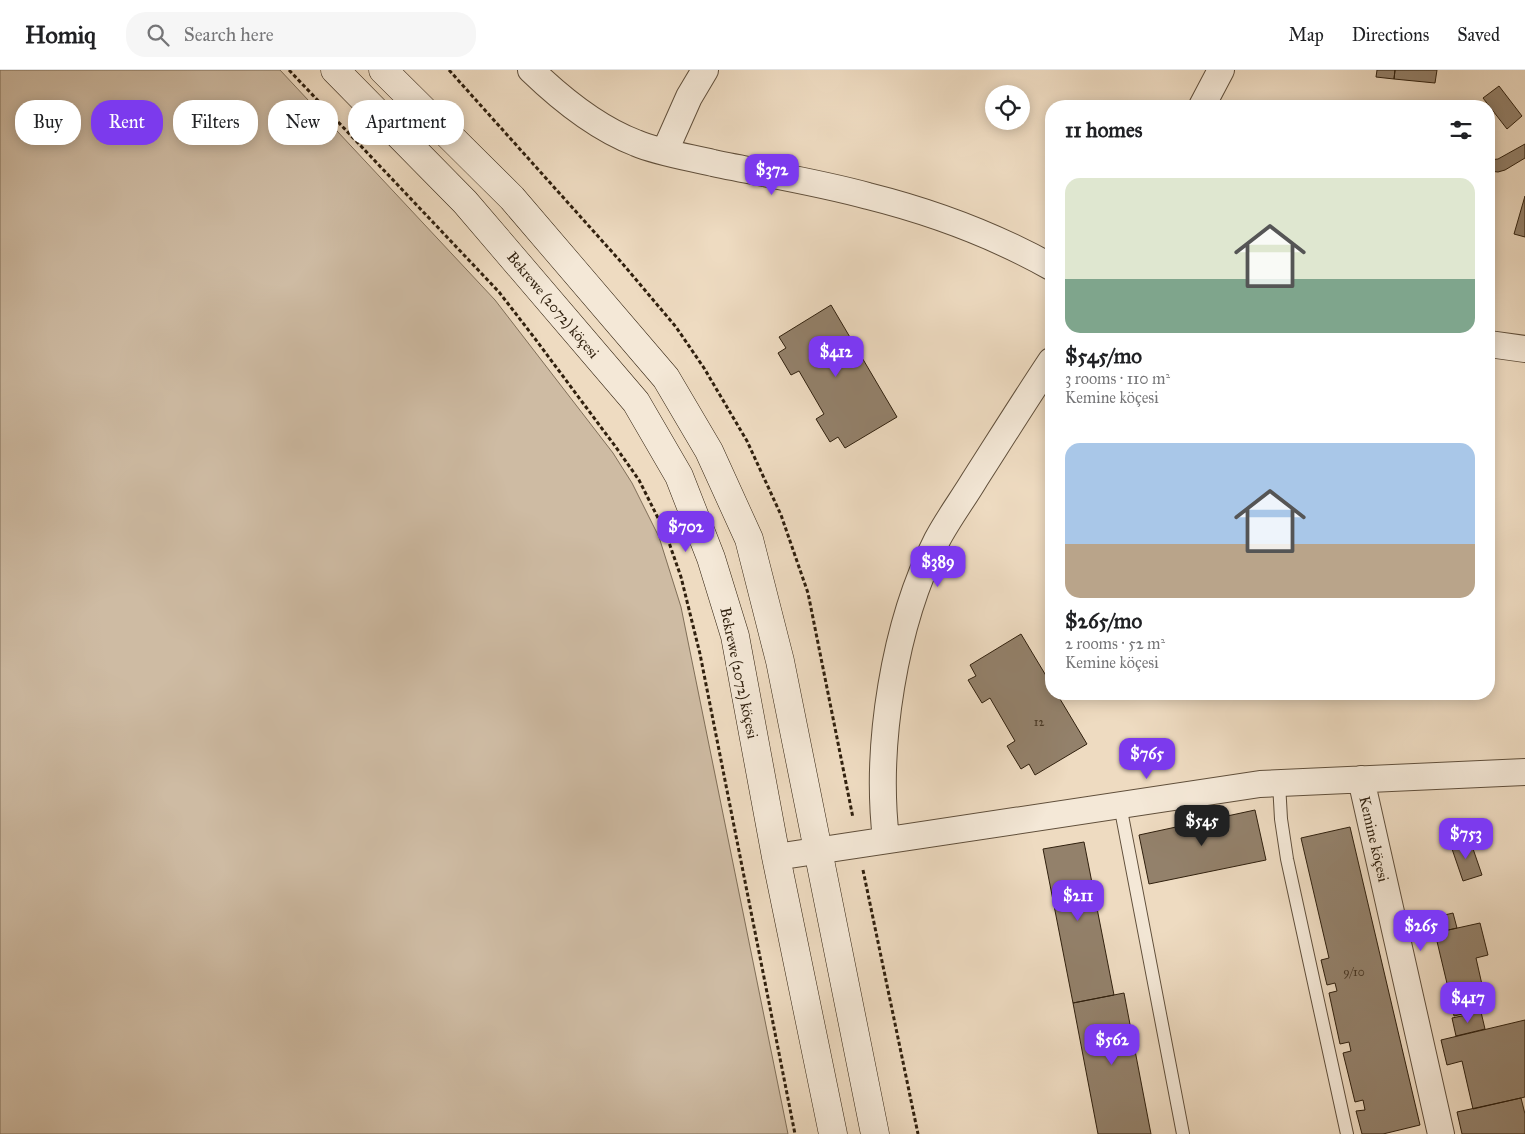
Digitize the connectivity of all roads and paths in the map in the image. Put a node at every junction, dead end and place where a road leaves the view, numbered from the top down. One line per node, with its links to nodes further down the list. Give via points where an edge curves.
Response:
1 (289, 70): 20 (path, via 499,292 615,446 653,506 681,577 700,654)
2 (335, 70): 19 (main road, Bekrewe (2072) köçesi, via 465,202 630,394 679,476 711,558 734,636)
3 (383, 70): 18 (main road, via 512,198 666,378 709,450 749,539 780,661)
4 (531, 70): 8 (street, via 602,127)
5 (705, 70): 8 (street)
6 (1221, 70): 7 (street)
7 (1205, 100)
8 (665, 151): 9 (street, via 878,198 952,221)
9 (1045, 263)
10 (1495, 345): 11 (street)
11 (1525, 349)
12 (1045, 370): 17 (street, via 938,539 917,583 900,639 887,714)
13 (1525, 772): 14 (street)
14 (1361, 779): 15 (street); 25 (street, Kemine köçesi)
15 (1279, 783): 16 (street); 24 (lane, via 1287,859)
16 (1120, 804): 17 (street); 23 (lane)
17 (886, 839): 18 (street)
18 (818, 850): 19 (street); 22 (main road)
19 (776, 857): 21 (main road, Bekrewe (2072) köçesi)
20 (795, 1134)
21 (833, 1134)
22 (875, 1134)
23 (1183, 1134)
24 (1347, 1134)
25 (1441, 1134)

